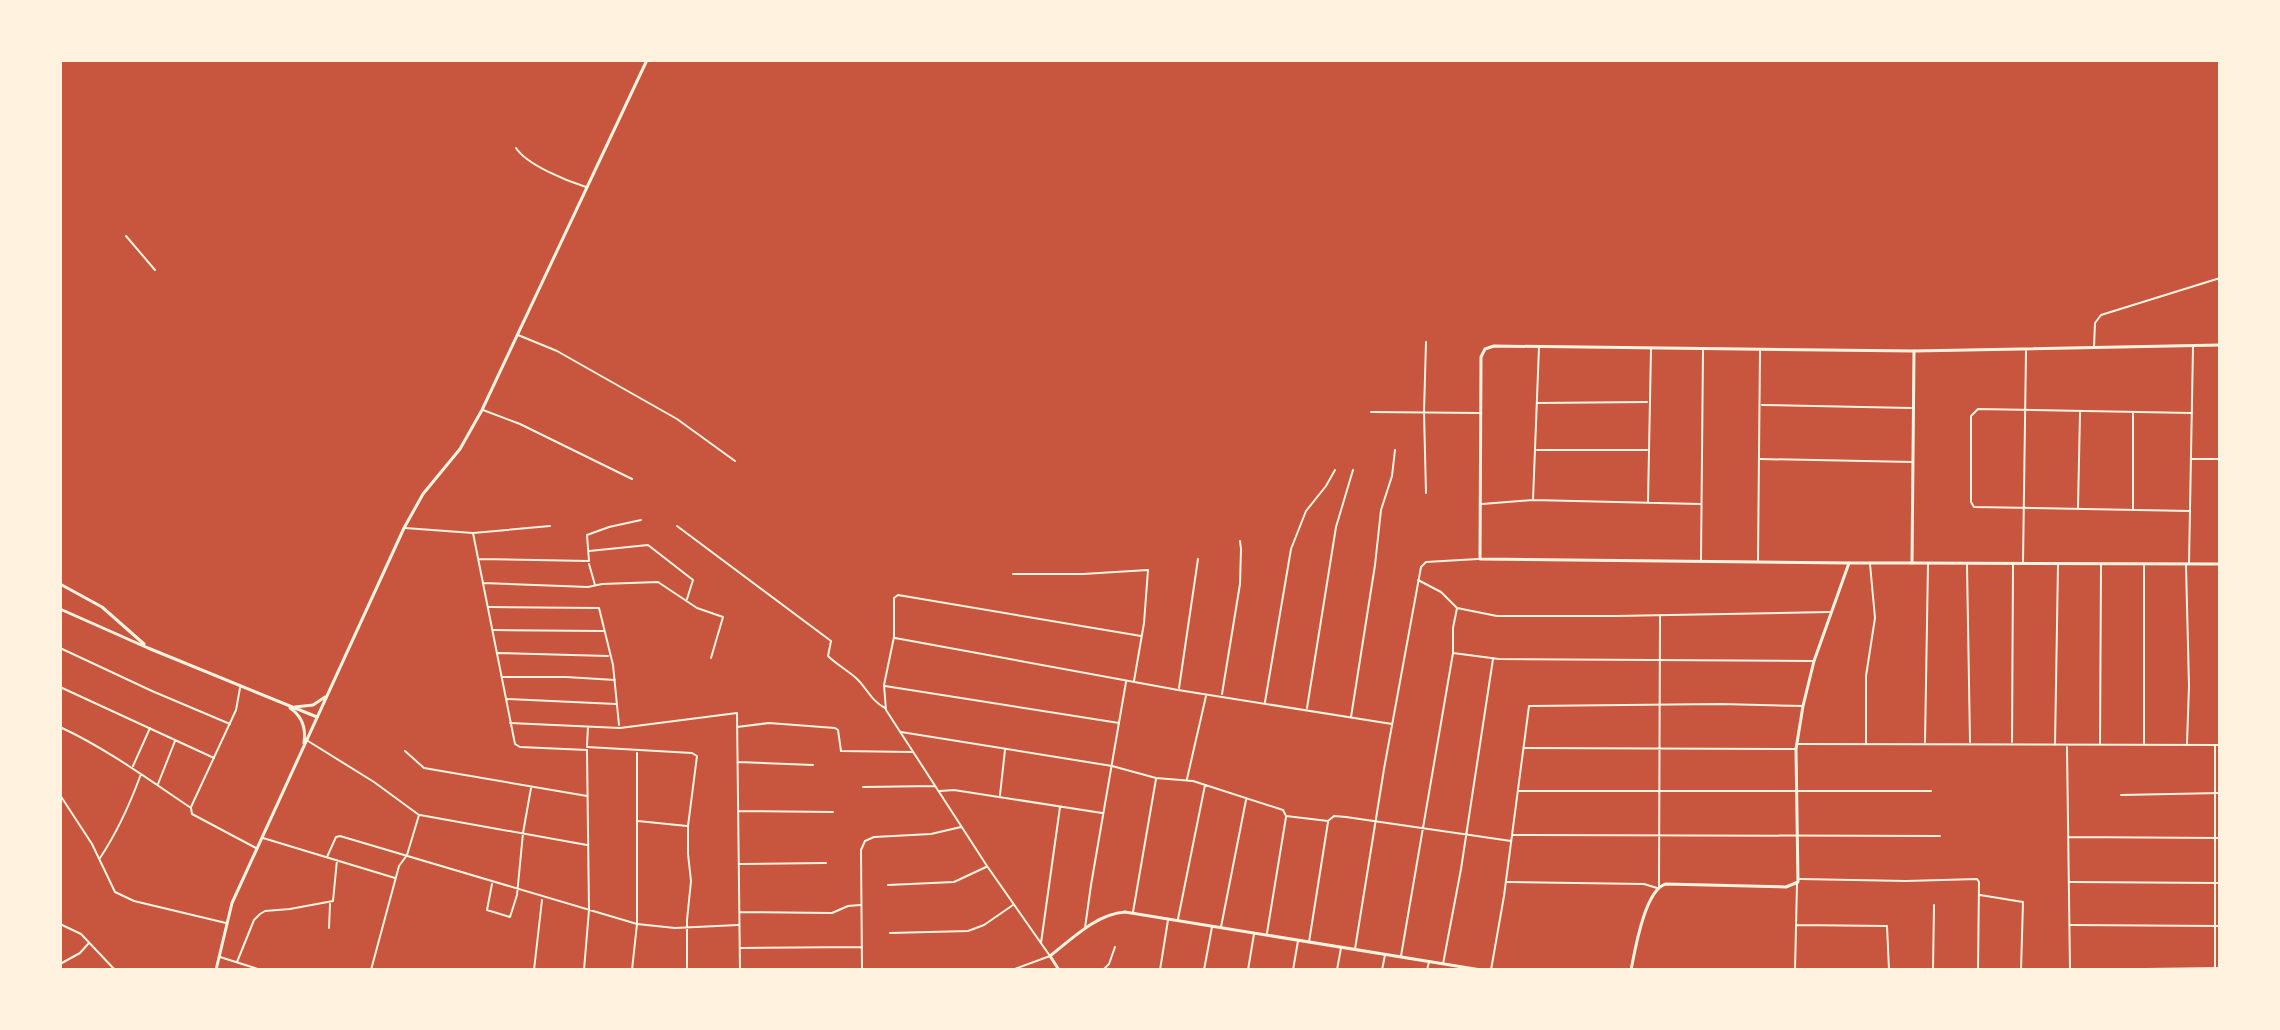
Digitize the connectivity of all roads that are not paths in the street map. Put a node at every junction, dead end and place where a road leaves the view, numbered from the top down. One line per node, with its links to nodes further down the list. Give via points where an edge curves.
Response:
1 (647, 60): 3 (main road)
2 (516, 148): 3 (street, via 557,176)
3 (587, 188): 7 (main road)
4 (126, 236): 5 (street)
5 (155, 270)
6 (2220, 278): 13 (street, via 2101,315)
7 (517, 334): 22 (main road); 36 (street, via 677,419)
8 (1426, 342): 24 (street)
9 (2220, 345): 11 (main road)
10 (1539, 346): 12 (main road); 19 (street); 28 (main road, via 1485,349)
11 (2193, 346): 13 (main road); 29 (street)
12 (1651, 347): 14 (main road); 18 (street)
13 (2093, 348): 16 (main road)
14 (1703, 349): 15 (main road); 45 (street)
15 (1760, 349): 17 (main road); 20 (street)
16 (2026, 350): 17 (main road); 25 (street)
17 (1914, 351): 21 (main road)
18 (1649, 402): 19 (street); 32 (street)
19 (1536, 403): 31 (street)
20 (1761, 405): 21 (street); 33 (street)
21 (1913, 408): 37 (main road)
22 (482, 410): 40 (street); 53 (main road)
23 (1371, 412): 24 (street)
24 (1424, 412): 28 (street); 41 (street)
25 (2024, 412): 26 (street); 46 (street); 46 (street, via 1978,409 1971,416 1971,502 1980,508)
26 (2080, 412): 27 (street); 47 (street)
27 (2133, 412): 29 (street); 48 (street)
28 (1481, 413): 44 (main road)
29 (2192, 413): 34 (street)
30 (1395, 450): 119 (street, via 1381,510)
31 (1536, 450): 32 (street); 42 (street)
32 (1649, 450): 43 (street)
33 (1759, 459): 37 (street); 62 (street)
34 (2191, 459): 35 (street); 49 (street)
35 (2220, 459)
36 (735, 461)
37 (1913, 462): 65 (main road)
38 (1335, 470): 111 (street, via 1306,511 1291,549)
39 (1353, 470): 117 (street, via 1336,527)
40 (632, 479)
41 (1426, 493)
42 (1533, 500): 43 (street); 44 (street)
43 (1648, 503): 45 (street)
44 (1480, 504): 59 (main road)
45 (1700, 504): 60 (street)
46 (2023, 509): 47 (street); 68 (street)
47 (2078, 509): 48 (street)
48 (2133, 509): 49 (street)
49 (2190, 511): 72 (street)
50 (641, 520): 56 (street, via 588,534)
51 (550, 526): 54 (street)
52 (677, 526): 116 (street, via 831,641 831,660)
53 (404, 528): 54 (street); 107 (main road)
54 (473, 533): 57 (street)
55 (1240, 541): 109 (street, via 1240,584)
56 (588, 551): 61 (street); 80 (street, via 648,545 693,579)
57 (477, 559): 61 (street); 77 (street)
58 (1198, 559): 106 (street)
59 (1480, 559): 60 (main road); 76 (street, via 1426,562)
60 (1701, 560): 62 (main road)
61 (589, 561): 79 (street)
62 (1758, 561): 64 (main road)
63 (1870, 562): 64 (main road); 65 (main road); 133 (street, via 1875,618 1866,676)
64 (1849, 563): 84 (main road)
65 (1912, 563): 66 (main road)
66 (1928, 563): 70 (main road); 134 (street)
67 (2013, 563): 68 (main road); 70 (main road); 135 (street)
68 (2023, 563): 69 (main road)
69 (2058, 563): 71 (main road); 136 (street)
70 (1967, 564): 132 (street)
71 (2101, 564): 74 (main road); 138 (street)
72 (2188, 564): 73 (main road); 74 (main road); 140 (street)
73 (2220, 564)
74 (2145, 565): 139 (street)
75 (1013, 574): 88 (street, via 1148,570)
76 (1418, 580): 82 (street); 123 (street)
77 (483, 583): 79 (street); 81 (street)
78 (60, 584): 91 (main road, via 102,607)
79 (595, 586): 80 (street, via 658,582)
80 (686, 601): 95 (street, via 723,617)
81 (487, 607): 86 (street); 87 (street, via 599,608)
82 (1457, 608): 85 (street, via 1497,616); 93 (street)
83 (60, 609): 91 (main road)
84 (1830, 612): 85 (street); 98 (main road)
85 (1660, 615): 97 (street)
86 (493, 630): 87 (street); 92 (street)
87 (604, 631): 94 (street)
88 (1141, 636): 89 (street, via 895,595); 102 (street)
89 (894, 637): 101 (street); 103 (street)
90 (60, 648): 122 (street)
91 (148, 648): 104 (main road)
92 (497, 653): 94 (street); 99 (street)
93 (1453, 653): 96 (street); 190 (street)
94 (611, 656): 100 (street)
95 (711, 658)
96 (1493, 658): 97 (street); 192 (street)
97 (1659, 659): 98 (street); 113 (street)
98 (1814, 661): 115 (main road)
99 (501, 677): 100 (street); 110 (street)
100 (615, 680): 112 (street)
101 (1126, 680): 102 (street); 121 (street)
102 (1134, 682): 106 (street)
103 (884, 685): 116 (street); 121 (street)
104 (241, 686): 114 (main road); 122 (street)
105 (60, 687): 127 (street)
106 (1178, 690): 108 (street)
107 (327, 695): 114 (main road, via 305,707); 118 (main road)
108 (1206, 695): 109 (street); 159 (street)
109 (1222, 696): 111 (street)
110 (506, 699): 112 (street); 120 (street)
111 (1265, 703): 117 (street)
112 (619, 704): 128 (street)
113 (1660, 704): 115 (street); 145 (street, via 1529,706); 146 (street)
114 (287, 705): 118 (main road); 148 (main road, via 302,720)
115 (1803, 706): 143 (main road)
116 (886, 708): 129 (street)
117 (1307, 710): 119 (street)
118 (317, 717): 131 (main road)
119 (1351, 718): 123 (street)
120 (510, 723): 125 (street); 144 (street, via 518,747)
121 (1119, 723): 155 (street)
122 (230, 724): 152 (street)
123 (1392, 724): 187 (street)
124 (60, 727): 156 (street)
125 (588, 727): 128 (street); 144 (street)
126 (737, 727): 128 (street, via 737,713); 151 (street, via 769,723 835,728 841,751); 153 (street)
127 (150, 728): 130 (street); 156 (street)
128 (620, 728)
129 (900, 732): 147 (street); 151 (street)
130 (176, 740): 152 (street); 160 (street)
131 (306, 740): 148 (main road); 183 (street)
132 (1970, 743): 134 (street); 135 (street)
133 (1866, 744): 134 (street); 143 (street)
134 (1925, 744)
135 (2012, 744): 136 (street)
136 (2055, 745): 137 (street)
137 (2067, 745): 138 (street); 197 (street)
138 (2100, 745): 139 (street)
139 (2144, 745): 140 (street)
140 (2187, 745): 141 (street)
141 (2215, 745): 142 (street); 170 (street)
142 (2220, 745)
143 (1796, 747): 146 (street); 169 (main road)
144 (587, 748): 150 (street); 174 (street)
145 (1524, 748): 146 (street); 166 (street)
146 (1660, 748): 168 (street)
147 (1005, 749): 155 (street); 175 (street)
148 (301, 750): 198 (main road)
149 (405, 751): 163 (street, via 424,768)
150 (637, 751): 185 (street); 188 (street, via 697,756)
151 (913, 752): 162 (street)
152 (214, 758): 179 (street)
153 (738, 762): 154 (street); 180 (street)
154 (813, 765)
155 (1112, 766): 158 (street); 182 (street)
156 (133, 767): 157 (street)
157 (141, 773): 160 (street); 205 (street, via 124,817)
158 (1156, 778): 159 (street); 227 (street)
159 (1187, 780): 161 (street)
160 (157, 785): 179 (street)
161 (1205, 785): 176 (street); 229 (street)
162 (936, 786): 164 (street); 165 (street)
163 (531, 787): 174 (street); 191 (street)
164 (863, 787)
165 (940, 791): 175 (street); 189 (street)
166 (1517, 791): 168 (street); 193 (street)
167 (1931, 791): 169 (street)
168 (1661, 792): 169 (street); 194 (street)
169 (1797, 792): 195 (main road)
170 (2215, 793): 171 (street); 173 (street); 199 (street)
171 (2220, 793)
172 (60, 795): 177 (street)
173 (2121, 795)
174 (588, 796): 201 (street)
175 (1000, 796): 178 (street)
176 (1246, 798): 184 (street, via 1283,810); 242 (street)
177 (61, 801): 205 (street)
178 (1060, 806): 182 (street); 249 (street)
179 (191, 808): 202 (street, via 192,814)
180 (738, 811): 181 (street); 208 (street)
181 (833, 812)
182 (1104, 813): 241 (street)
183 (419, 815): 191 (street); 203 (street)
184 (1286, 816): 186 (street); 245 (street)
185 (637, 821): 188 (street); 232 (street)
186 (1328, 821): 187 (street, via 1334,816); 247 (street)
187 (1376, 821): 190 (street); 254 (street)
188 (688, 826): 240 (street)
189 (962, 826): 209 (street); 222 (street, via 865,841)
190 (1422, 828): 192 (street); 258 (street)
191 (523, 833): 201 (street); 218 (street)
192 (1465, 835): 200 (street); 262 (street)
193 (1512, 835): 194 (street); 200 (street)
194 (1661, 835): 195 (street); 217 (street)
195 (1797, 835): 196 (street); 211 (main road)
196 (1940, 836)
197 (2067, 837): 199 (street); 213 (street)
198 (262, 838): 202 (main road); 204 (street)
199 (2218, 838): 215 (street)
200 (1511, 841): 212 (street)
201 (590, 845): 225 (street)
202 (257, 848): 231 (main road)
203 (407, 855): 204 (street, via 340,836); 210 (street); 214 (street)
204 (327, 857): 206 (street)
205 (99, 858): 231 (street, via 110,884 123,897)
206 (337, 860): 210 (street); 221 (street)
207 (826, 863): 208 (street)
208 (739, 864): 226 (street)
209 (987, 866): 216 (street, via 954,882); 223 (street)
210 (396, 879): 269 (street)
211 (1798, 881): 217 (main road, via 1786,887); 219 (street, via 1977,879); 234 (street)
212 (1506, 882): 217 (street); 287 (street)
213 (2068, 882): 215 (street); 235 (street)
214 (492, 883): 218 (street); 218 (street, via 487,910 510,917)
215 (2218, 883): 237 (street)
216 (888, 885)
217 (1658, 887): 288 (main road, via 1642,922)
218 (518, 890): 220 (street)
219 (1979, 895): 292 (street); 293 (street, via 2023,902)
220 (542, 898): 225 (street); 270 (street)
221 (330, 902): 239 (street); 260 (street, via 260,914)
222 (862, 905): 226 (street, via 832,913); 250 (street)
223 (1014, 905): 243 (street, via 968,931); 249 (street)
224 (1934, 905): 291 (street)
225 (589, 910): 232 (street); 271 (street)
226 (739, 912): 233 (street)
227 (1133, 912): 228 (main road); 241 (main road, via 1112,914)
228 (1169, 919): 229 (main road); 279 (street)
229 (1178, 920): 236 (main road)
230 (60, 924): 248 (street)
231 (227, 924): 257 (main road)
232 (637, 924): 240 (street); 272 (street)
233 (739, 925): 240 (street); 253 (street)
234 (1797, 925): 289 (street); 290 (street, via 1887,926)
235 (2070, 925): 237 (street); 294 (street)
236 (1212, 926): 242 (main road); 280 (street)
237 (2215, 926): 238 (street); 265 (street)
238 (2220, 926)
239 (329, 928)
240 (687, 928): 273 (street)
241 (1085, 928): 256 (main road)
242 (1221, 928): 244 (main road)
243 (890, 933)
244 (1254, 933): 245 (main road); 281 (street)
245 (1267, 935): 246 (main road)
246 (1298, 940): 247 (main road); 282 (street)
247 (1309, 942): 252 (main road)
248 (90, 943): 261 (street); 266 (street)
249 (1041, 944): 256 (street)
250 (862, 947): 253 (street); 275 (street)
251 (1115, 947): 278 (street)
252 (1341, 947): 254 (main road); 283 (street)
253 (740, 948): 274 (street)
254 (1355, 949): 255 (main road)
255 (1385, 954): 258 (main road); 284 (street)
256 (1050, 956): 276 (street); 277 (main road)
257 (219, 957): 260 (street); 267 (main road)
258 (1401, 957): 259 (main road)
259 (1429, 961): 262 (main road); 285 (street)
260 (237, 962): 268 (street)
261 (60, 964)
262 (1443, 964): 264 (main road)
263 (2220, 968): 265 (street)
264 (1471, 969): 286 (main road)
265 (2215, 969): 294 (street)
266 (115, 970)
267 (216, 970)
268 (261, 970)
269 (371, 970)
270 (534, 970)
271 (584, 970)
272 (632, 970)
273 (687, 970)
274 (740, 970)
275 (862, 970)
276 (1012, 970)
277 (1059, 970)
278 (1103, 970)
279 (1160, 970)
280 (1204, 970)
281 (1248, 970)
282 (1293, 970)
283 (1337, 970)
284 (1382, 970)
285 (1427, 970)
286 (1481, 970)
287 (1491, 970)
288 (1631, 970)
289 (1795, 970)
290 (1889, 970)
291 (1933, 970)
292 (1978, 970)
293 (2021, 970)
294 (2070, 970)

